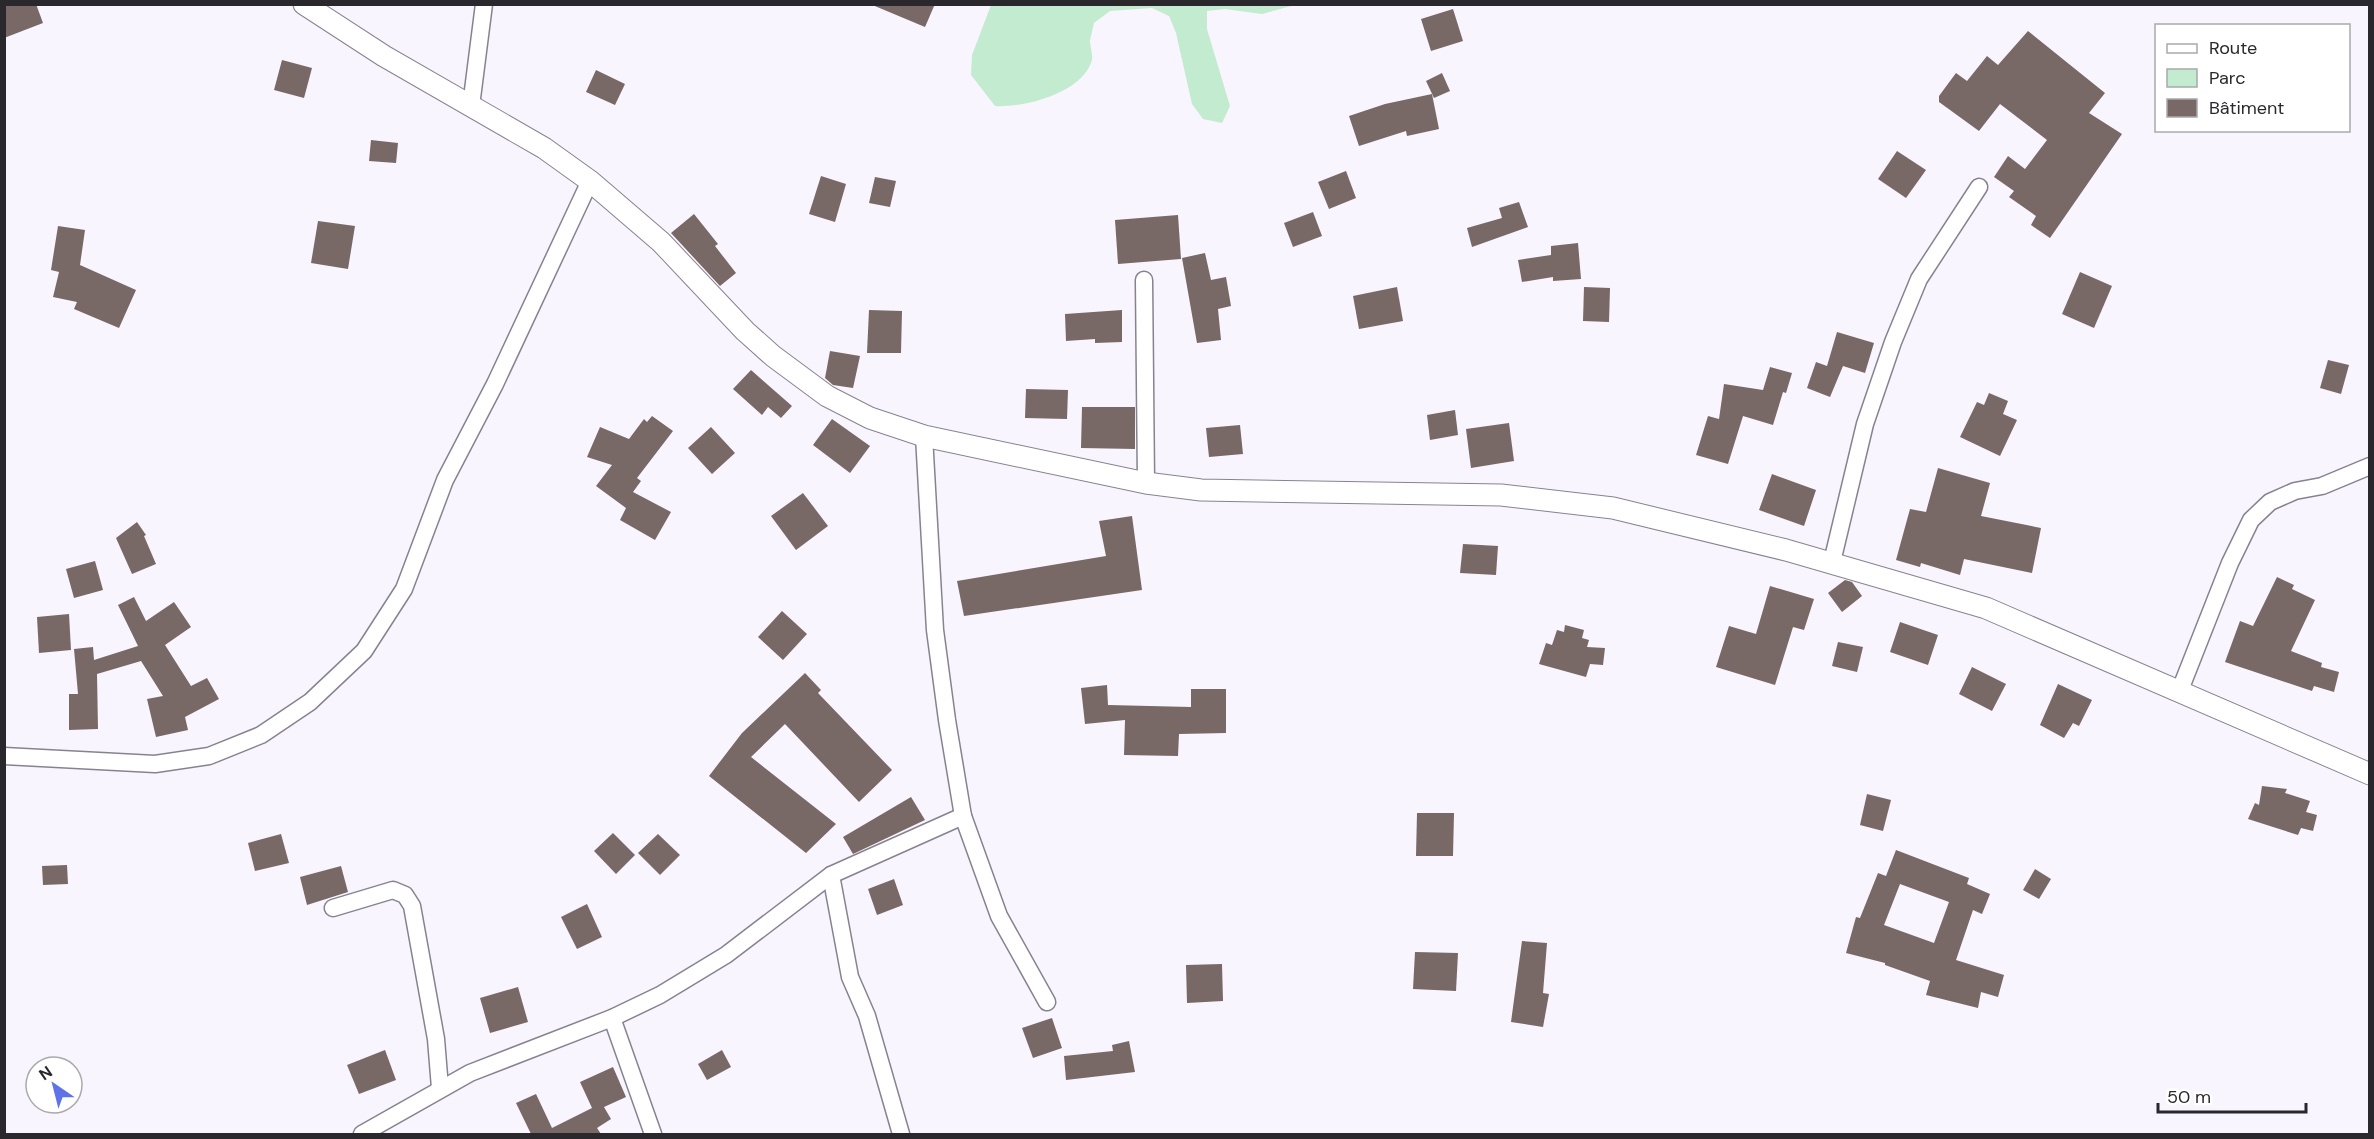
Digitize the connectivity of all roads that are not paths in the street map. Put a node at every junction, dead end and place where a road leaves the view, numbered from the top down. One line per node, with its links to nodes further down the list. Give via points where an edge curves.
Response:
1 (304, 4): 3 (street)
2 (484, 4): 3 (street)
3 (471, 106): 4 (street, via 544,148)
4 (590, 181): 7 (street, via 661,242 746,332 798,376 870,418); 12 (street, via 495,384 445,480 404,589 364,651 310,702 271,728 209,756 155,764)
5 (1979, 187): 10 (street, via 1918,279 1893,342 1865,424)
6 (1144, 280): 9 (street)
7 (924, 436): 9 (street); 14 (street, via 935,630)
8 (2370, 466): 11 (street, via 2270,502 2251,520)
9 (1146, 483): 10 (street, via 1253,492 1513,496 1612,508)
10 (1832, 562): 11 (street, via 1986,608)
11 (2180, 690): 13 (street)
12 (4, 756)
13 (2370, 774)
14 (963, 816): 15 (street); 17 (street, via 999,916)
15 (831, 875): 18 (street, via 726,956); 22 (street, via 850,977 867,1016)
16 (333, 908): 19 (street, via 393,890 405,895 412,906 436,1039)
17 (1047, 1002)
18 (612, 1018): 19 (street); 21 (street)
19 (440, 1088): 20 (street)
20 (362, 1134)
21 (653, 1134)
22 (901, 1134)

